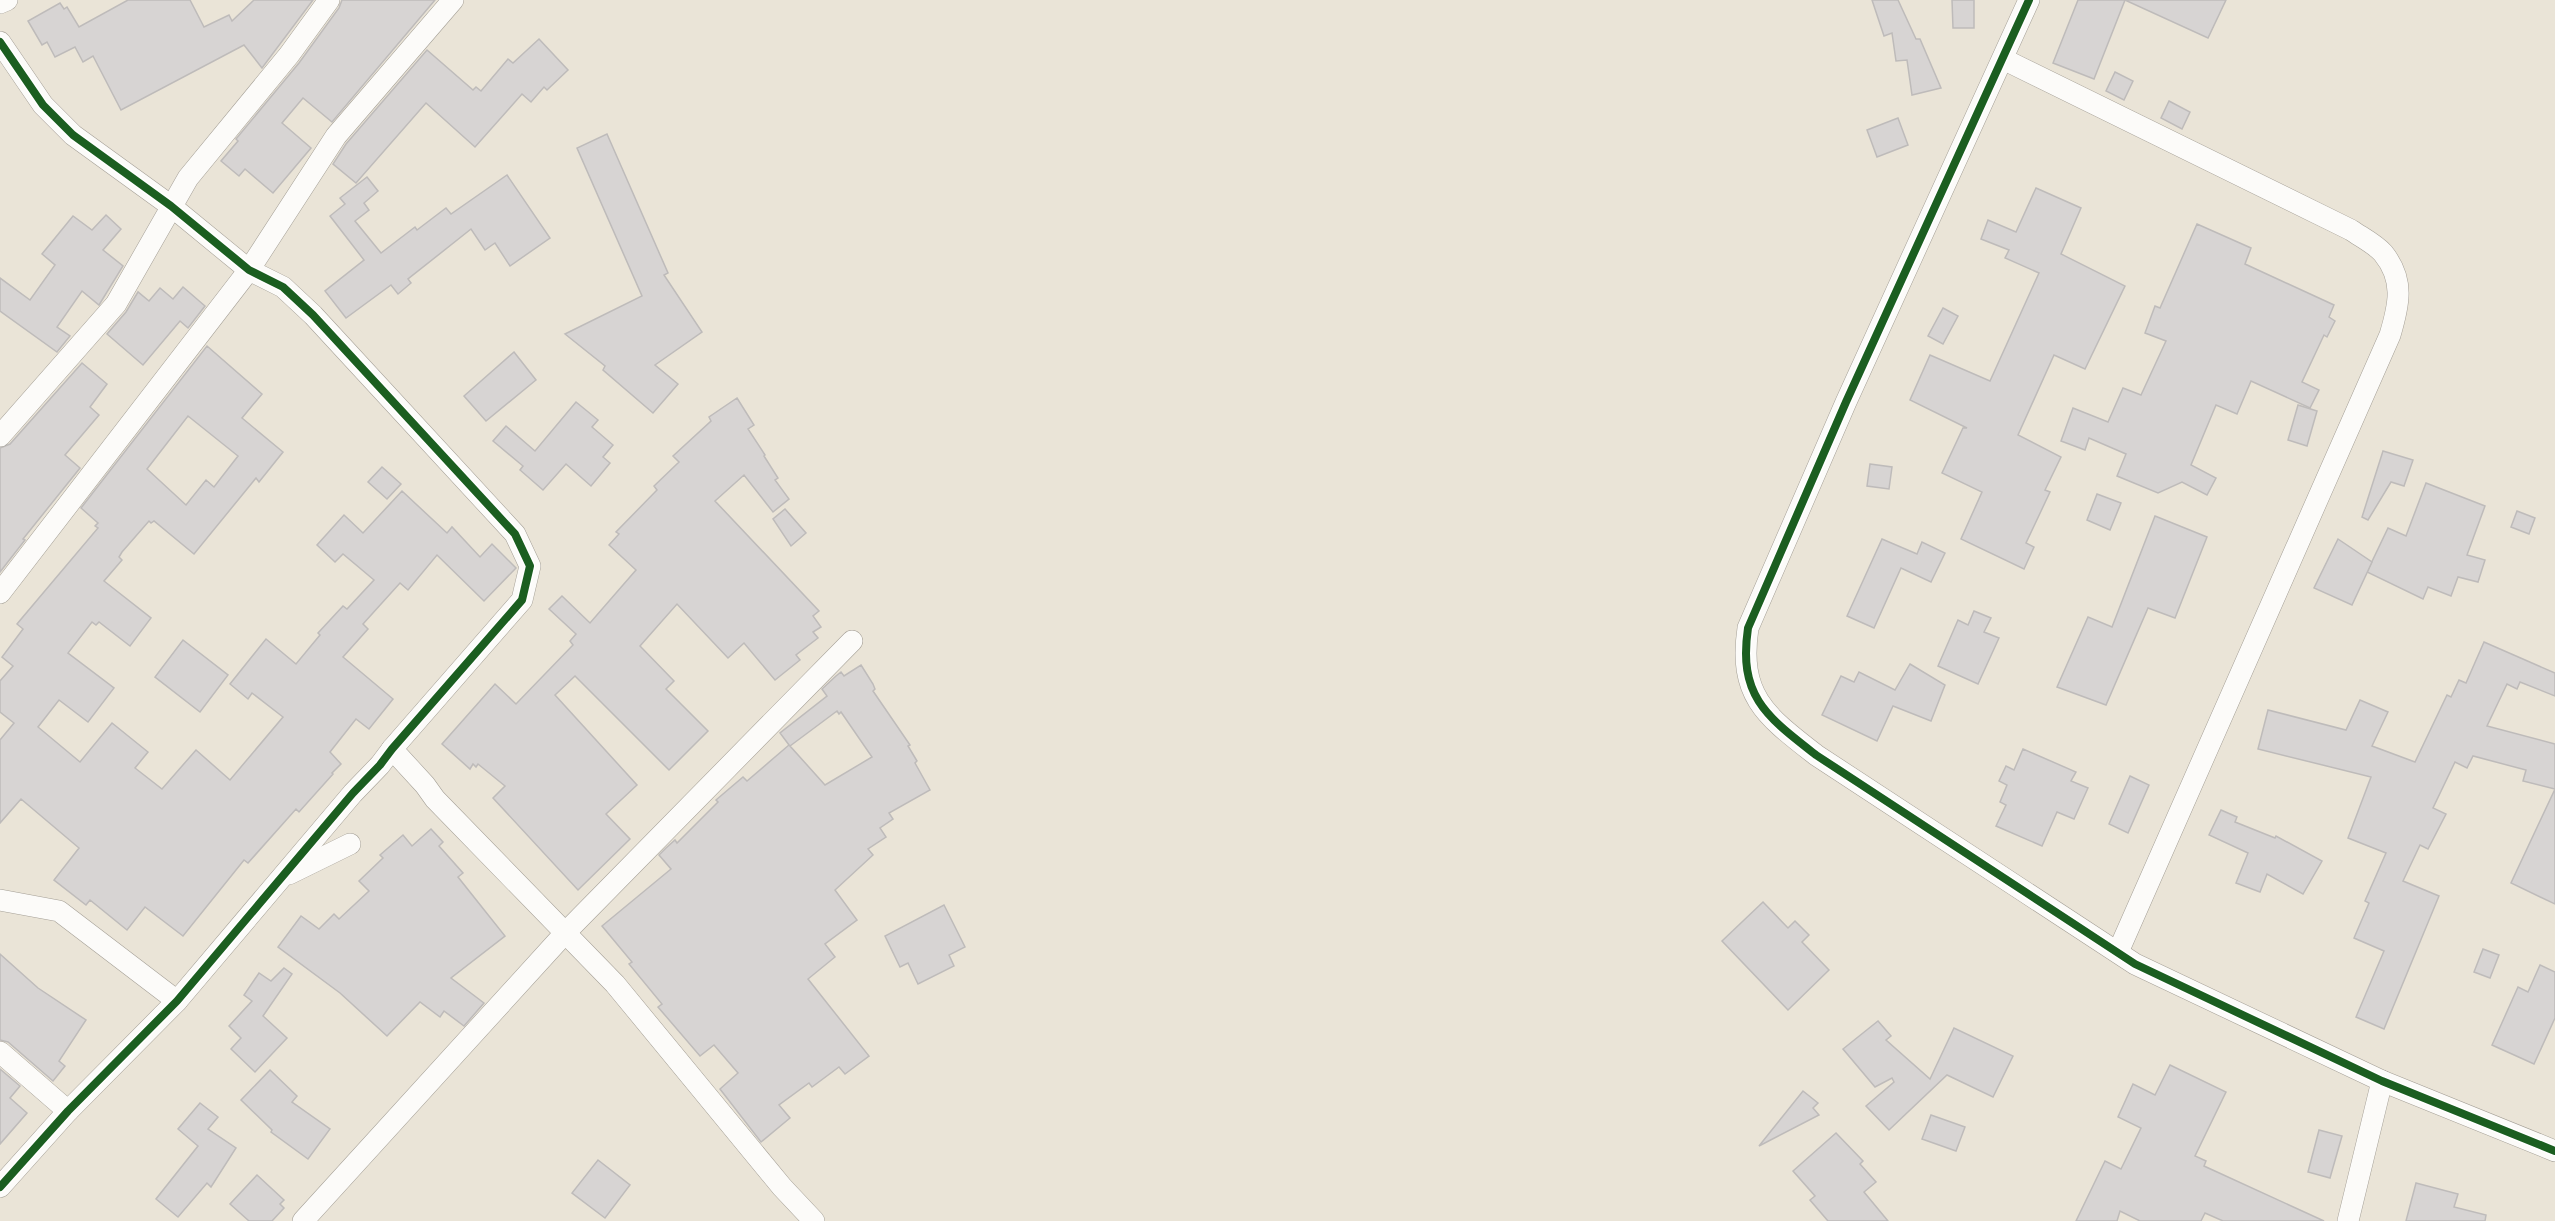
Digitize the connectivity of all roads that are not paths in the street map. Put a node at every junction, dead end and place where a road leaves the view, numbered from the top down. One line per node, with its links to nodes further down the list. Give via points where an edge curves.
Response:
1 (8, 0): 5 (street)
2 (329, 0): 8 (street, via 188,178)
3 (453, 0): 9 (street, via 336,136)
4 (2029, 0): 7 (street)
5 (0, 3)
6 (0, 42): 8 (street, via 44,105 73,135)
7 (2003, 59): 18 (street, via 1846,402 1748,628 1744,655 1748,681 1779,726 1816,755); 18 (street, via 2351,231 2382,252 2395,274 2399,301 2390,335)
8 (171, 206): 9 (street); 10 (street, via 116,304)
9 (249, 270): 11 (street); 13 (street, via 283,287 313,315 514,534 530,566 522,600)
10 (0, 436)
11 (0, 593)
12 (852, 641): 17 (street)
13 (392, 749): 15 (street); 17 (street, via 435,799)
14 (350, 844): 15 (street)
15 (281, 878): 19 (street)
16 (0, 900): 19 (street, via 59,911)
17 (566, 932): 25 (street); 26 (street, via 615,984)
18 (2118, 952): 21 (street, via 2135,964)
19 (177, 1001): 22 (street)
20 (0, 1052): 22 (street)
21 (2382, 1081): 23 (street); 27 (street)
22 (68, 1111): 24 (street)
23 (2555, 1151)
24 (2, 1180)
25 (303, 1221)
26 (814, 1221)
27 (2348, 1221)

